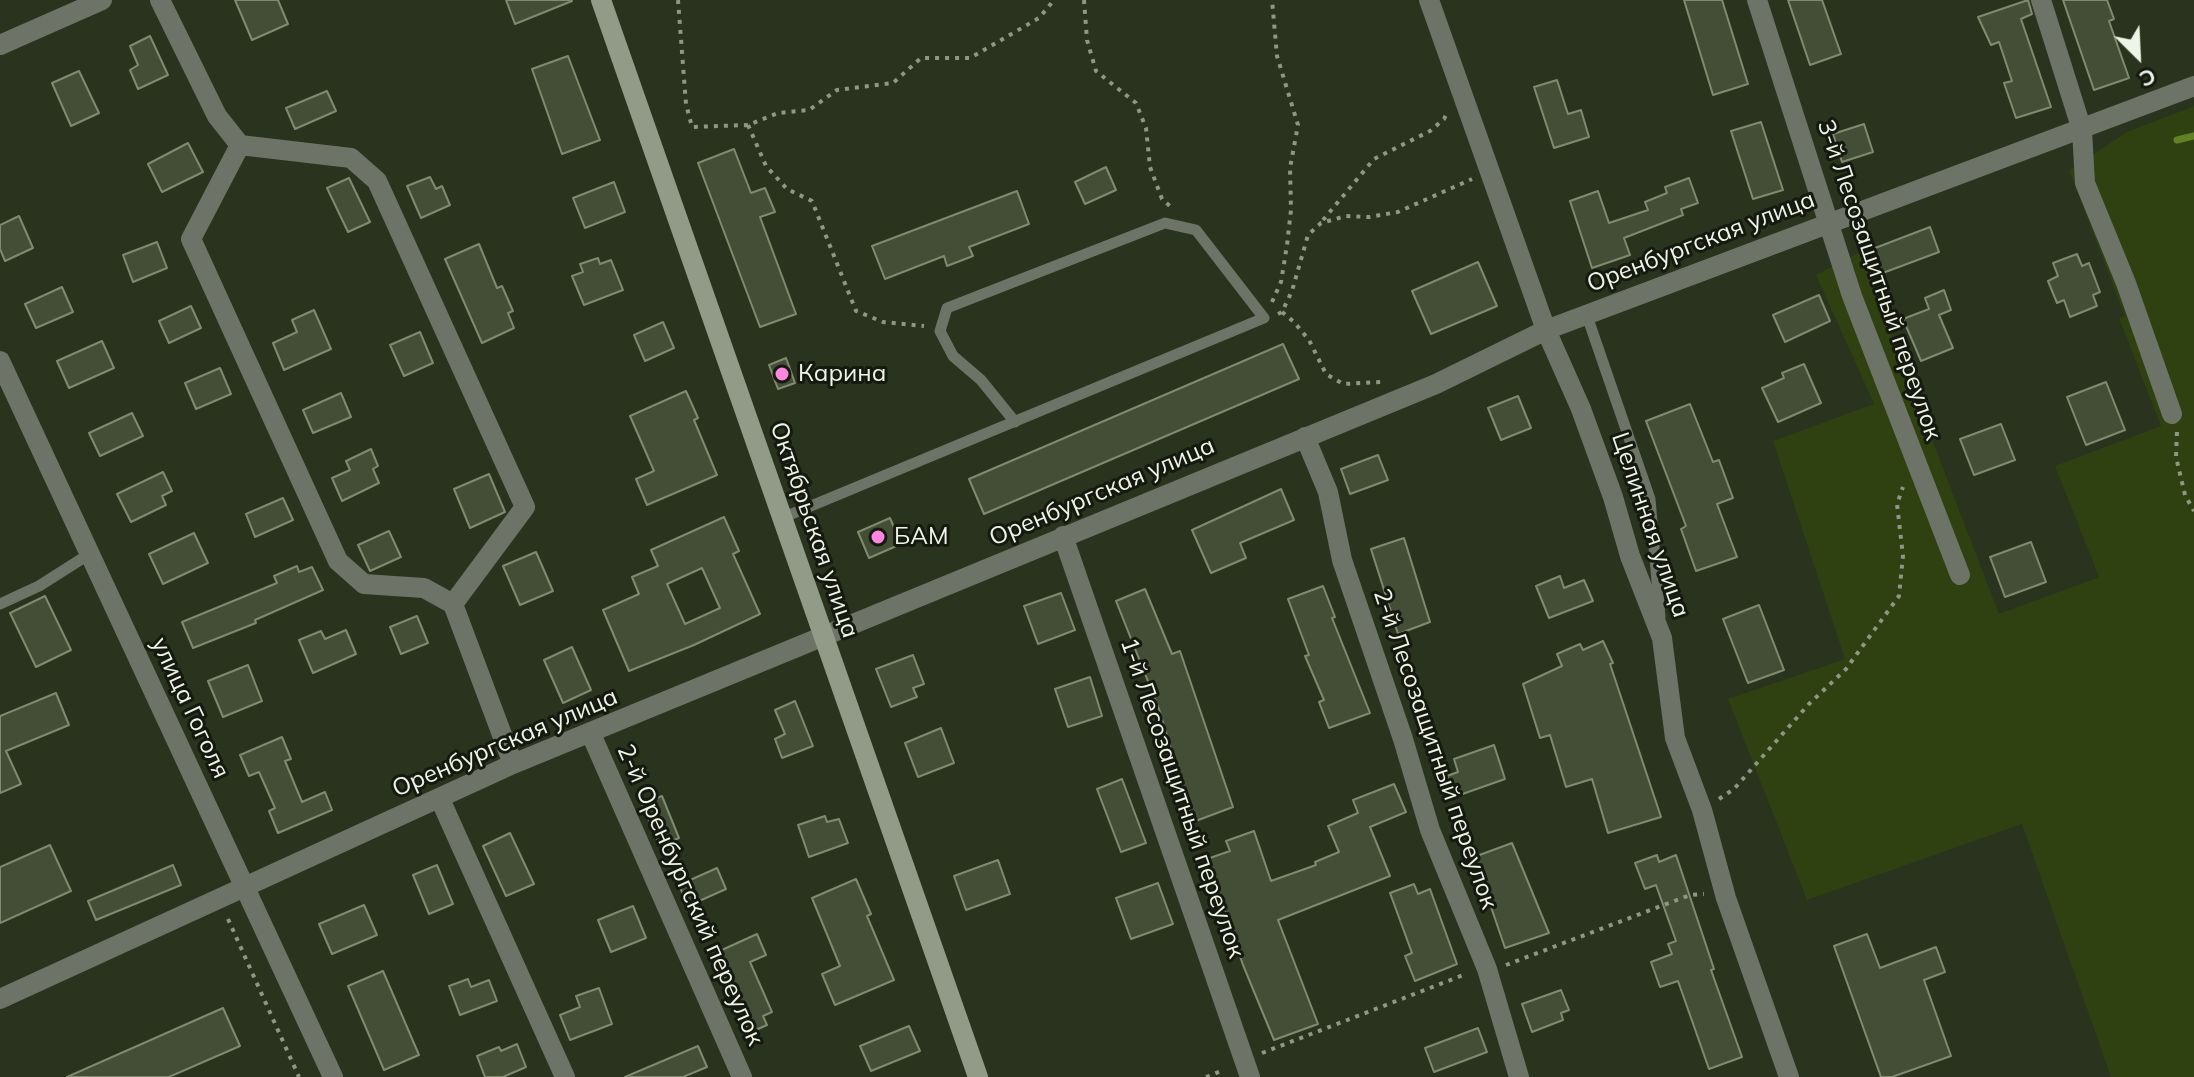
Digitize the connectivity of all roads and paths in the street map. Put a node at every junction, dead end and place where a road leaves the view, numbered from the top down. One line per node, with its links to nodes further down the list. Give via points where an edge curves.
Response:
1 (102, 0): 11 (street)
2 (160, 0): 16 (street, via 217,116)
3 (601, 0): 33 (street, Октябрьская улица)
4 (678, 0): 14 (path, via 692,127)
5 (1054, 0): 14 (path, via 1039,18 970,58 921,58 893,83 837,90 809,110 778,113)
6 (1084, 0): 20 (path, via 1096,71 1136,103 1162,199)
7 (1272, 0): 23 (path, via 1277,56 1298,125 1281,282)
8 (1429, 0): 12 (street, Целинная улица)
9 (1757, 0): 18 (street, 3-й Лесозащитный переулок)
10 (2041, 0): 15 (street)
11 (0, 45)
12 (1460, 86): 17 (street, Целинная улица); 19 (path, via 1444,119 1374,159)
13 (2194, 86): 15 (street, Оренбургская улица)
14 (748, 125): 25 (path, via 766,166 787,189 812,201 856,311 883,322)
15 (2082, 130): 18 (street, Оренбургская улица); 28 (street, via 2085,183)
16 (240, 145): 38 (street, via 191,239 338,561 364,584 424,588); 38 (street, via 351,158 377,181 525,507)
17 (1489, 171): 19 (path, via 1398,212); 24 (street, Целинная улица)
18 (1828, 222): 22 (street, Оренбургская улица); 36 (street, 3-й Лесозащитный переулок)
19 (1321, 223): 21 (path, via 1308,235)
20 (1196, 230): 23 (lane); 25 (lane, via 1165,223 947,308)
21 (1282, 312): 23 (path); 27 (path, via 1309,340 1326,374 1343,384)
22 (1586, 313): 24 (street, Оренбургская улица); 40 (lane, via 1650,499)
23 (1264, 318): 29 (lane)
24 (1546, 330): 30 (street, Оренбургская улица, via 1436,384); 40 (street, Целинная улица, via 1581,409)
25 (940, 331): 29 (lane, via 953,356)
26 (0, 361): 35 (street, улица Гоголя)
27 (1391, 381)
28 (2172, 414): 32 (path, via 2176,457)
29 (1015, 422): 33 (lane)
30 (1305, 437): 34 (street, Оренбургская улица); 54 (street, 2-й Лесозащитный переулок, via 1328,492 1342,560 1430,830 1487,969)
31 (1904, 484): 44 (path, via 1897,504 1903,556 1899,596 1846,669 1734,789)
32 (2194, 511)
33 (782, 518): 39 (street, Октябрьская улица)
34 (1063, 536): 39 (street, Оренбургская улица); 53 (street, 1-й Лесозащитный переулок)
35 (91, 553): 37 (lane); 45 (street, улица Гоголя)
36 (1960, 575)
37 (0, 604)
38 (453, 604): 42 (street)
39 (824, 636): 41 (street, Оренбургская улица); 52 (street, Октябрьская улица)
40 (1662, 638): 44 (street, Целинная улица, via 1675,738)
41 (591, 734): 42 (street, Оренбургская улица); 51 (street, 2-й Оренбургский переулок)
42 (513, 764): 43 (street, Оренбургская улица)
43 (440, 799): 45 (street, Оренбургская улица); 50 (street)
44 (1702, 810): 55 (street, Целинная улица, via 1726,898)
45 (244, 887): 46 (street, Оренбургская улица); 49 (street, улица Гоголя)
46 (219, 898): 47 (street, Оренбургская улица); 48 (path)
47 (0, 999)
48 (299, 1077)
49 (333, 1077)
50 (565, 1077)
51 (742, 1077)
52 (978, 1077)
53 (1250, 1077)
54 (1519, 1077)
55 (1789, 1077)

